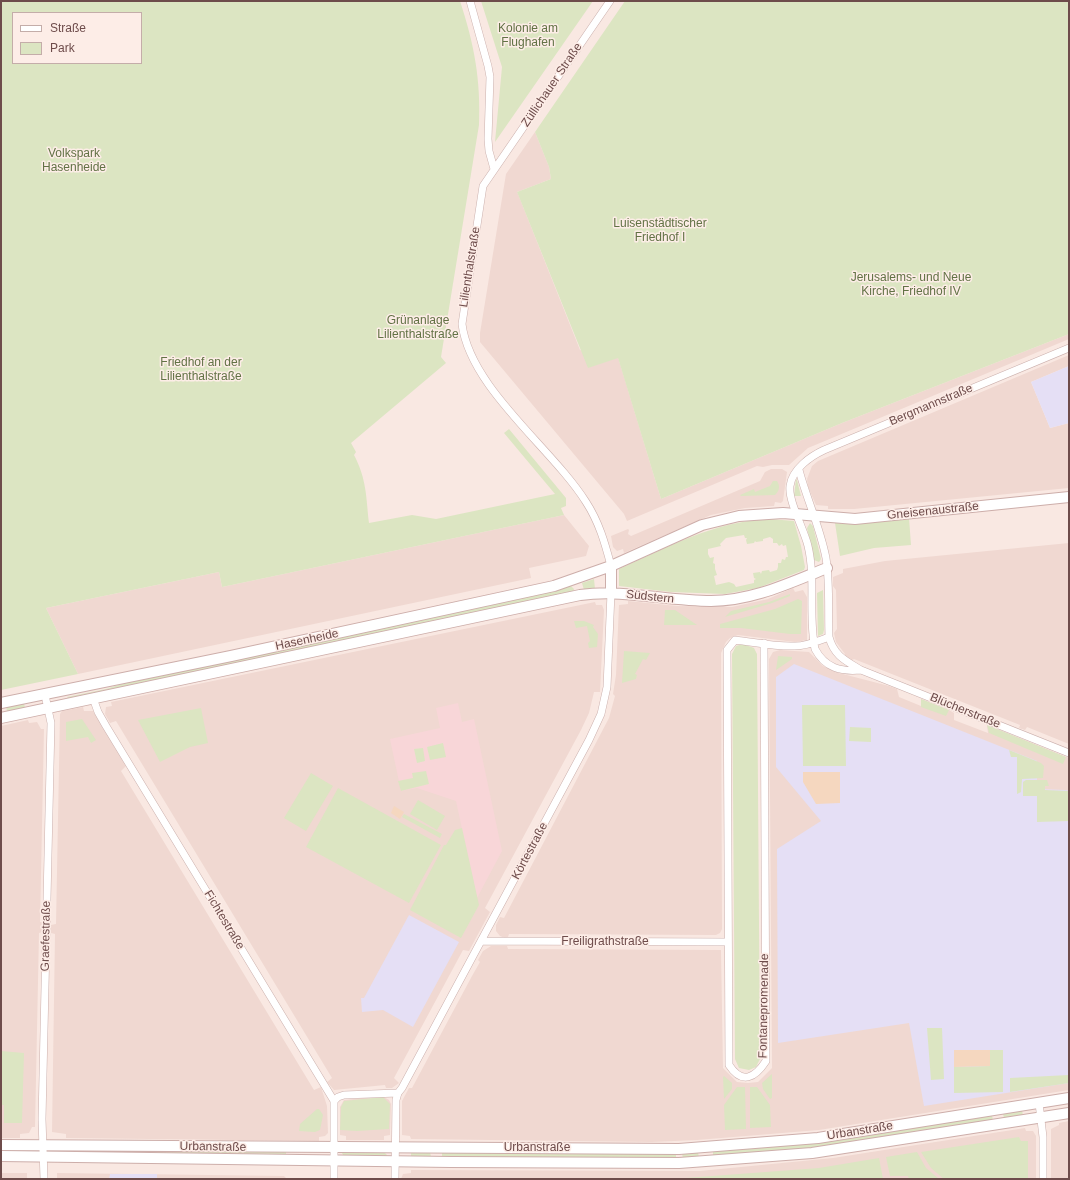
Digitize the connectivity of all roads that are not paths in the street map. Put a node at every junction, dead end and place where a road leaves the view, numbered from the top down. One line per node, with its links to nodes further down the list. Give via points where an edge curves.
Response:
1 (470, 1): 3 (street, via 488,66 488,139)
2 (610, 1): 3 (street, Züllichauer Straße)
3 (494, 169): 9 (street, Lilienthalstraße, via 483,186 463,309 464,338 490,386 585,500 603,537)
4 (1069, 348): 5 (street, Bergmannstraße, via 824,450 807,459)
5 (798, 470): 7 (street, via 790,486 790,498); 8 (street)
6 (1069, 497): 8 (main road, Gneisenaustraße, via 870,518)
7 (797, 515): 8 (main road, Gneisenaustraße); 9 (main road, via 752,514 708,523); 11 (street, via 808,546)
8 (815, 516): 10 (street)
9 (611, 566): 12 (main road, Hasenheide); 13 (main road, Südstern)
10 (827, 568): 11 (main road); 15 (street)
11 (812, 574): 13 (main road, Südstern, via 760,594 726,600 681,600); 17 (street)
12 (577, 579): 14 (main road); 19 (main road, Hasenheide, via 446,611)
13 (611, 593): 14 (main road, Hasenheide); 25 (street, Körtestraße, via 608,678 600,714 589,740)
14 (580, 595): 20 (main road, Hasenheide)
15 (829, 637): 17 (street); 18 (street, Blücherstraße, via 838,656)
16 (764, 643): 17 (street, via 795,646); 26 (street, Fontanepromenade, via 735,640 729,646 726,656); 26 (street, Fontanepromenade, via 766,1061 758,1072 748,1077 737,1074 729,1065)
17 (813, 643): 18 (street, Blücherstraße, via 818,656 829,666 846,672)
18 (861, 670): 24 (street, Blücherstraße)
19 (45, 694): 21 (main road, Hasenheide); 22 (street, Graefestraße)
20 (93, 698): 22 (main road, Hasenheide); 29 (street, Fichtestraße, via 98,712)
21 (1, 704): 23 (main road)
22 (49, 707): 23 (main road, Hasenheide); 34 (street, Graefestraße, via 51,723)
23 (2, 717)
24 (1069, 753)
25 (481, 940): 26 (street, Freiligrathstraße); 27 (street, Körtestraße)
26 (728, 942)
27 (398, 1093): 29 (street, via 344,1095); 35 (street, Körtestraße)
28 (1069, 1098): 30 (main road, Urbanstraße)
29 (334, 1101): 36 (street)
30 (1039, 1103): 32 (street); 35 (main road, Urbanstraße, via 818,1138 705,1147)
31 (1069, 1113): 32 (main road, Urbanstraße)
32 (1041, 1117): 40 (main road, Urbanstraße, via 812,1153 706,1162); 44 (street)
33 (1, 1145): 34 (main road, Urbanstraße)
34 (43, 1145): 36 (main road, Urbanstraße); 38 (street, Graefestraße)
35 (396, 1147): 36 (main road, Urbanstraße); 40 (street, Körtestraße)
36 (334, 1148): 39 (street)
37 (1, 1156): 38 (main road, Urbanstraße)
38 (43, 1156): 39 (main road, Urbanstraße); 41 (street, Graefestraße)
39 (334, 1159): 40 (main road, Urbanstraße); 42 (street)
40 (396, 1161): 43 (street, Körtestraße)
41 (44, 1179)
42 (334, 1179)
43 (396, 1179)
44 (1043, 1179)

